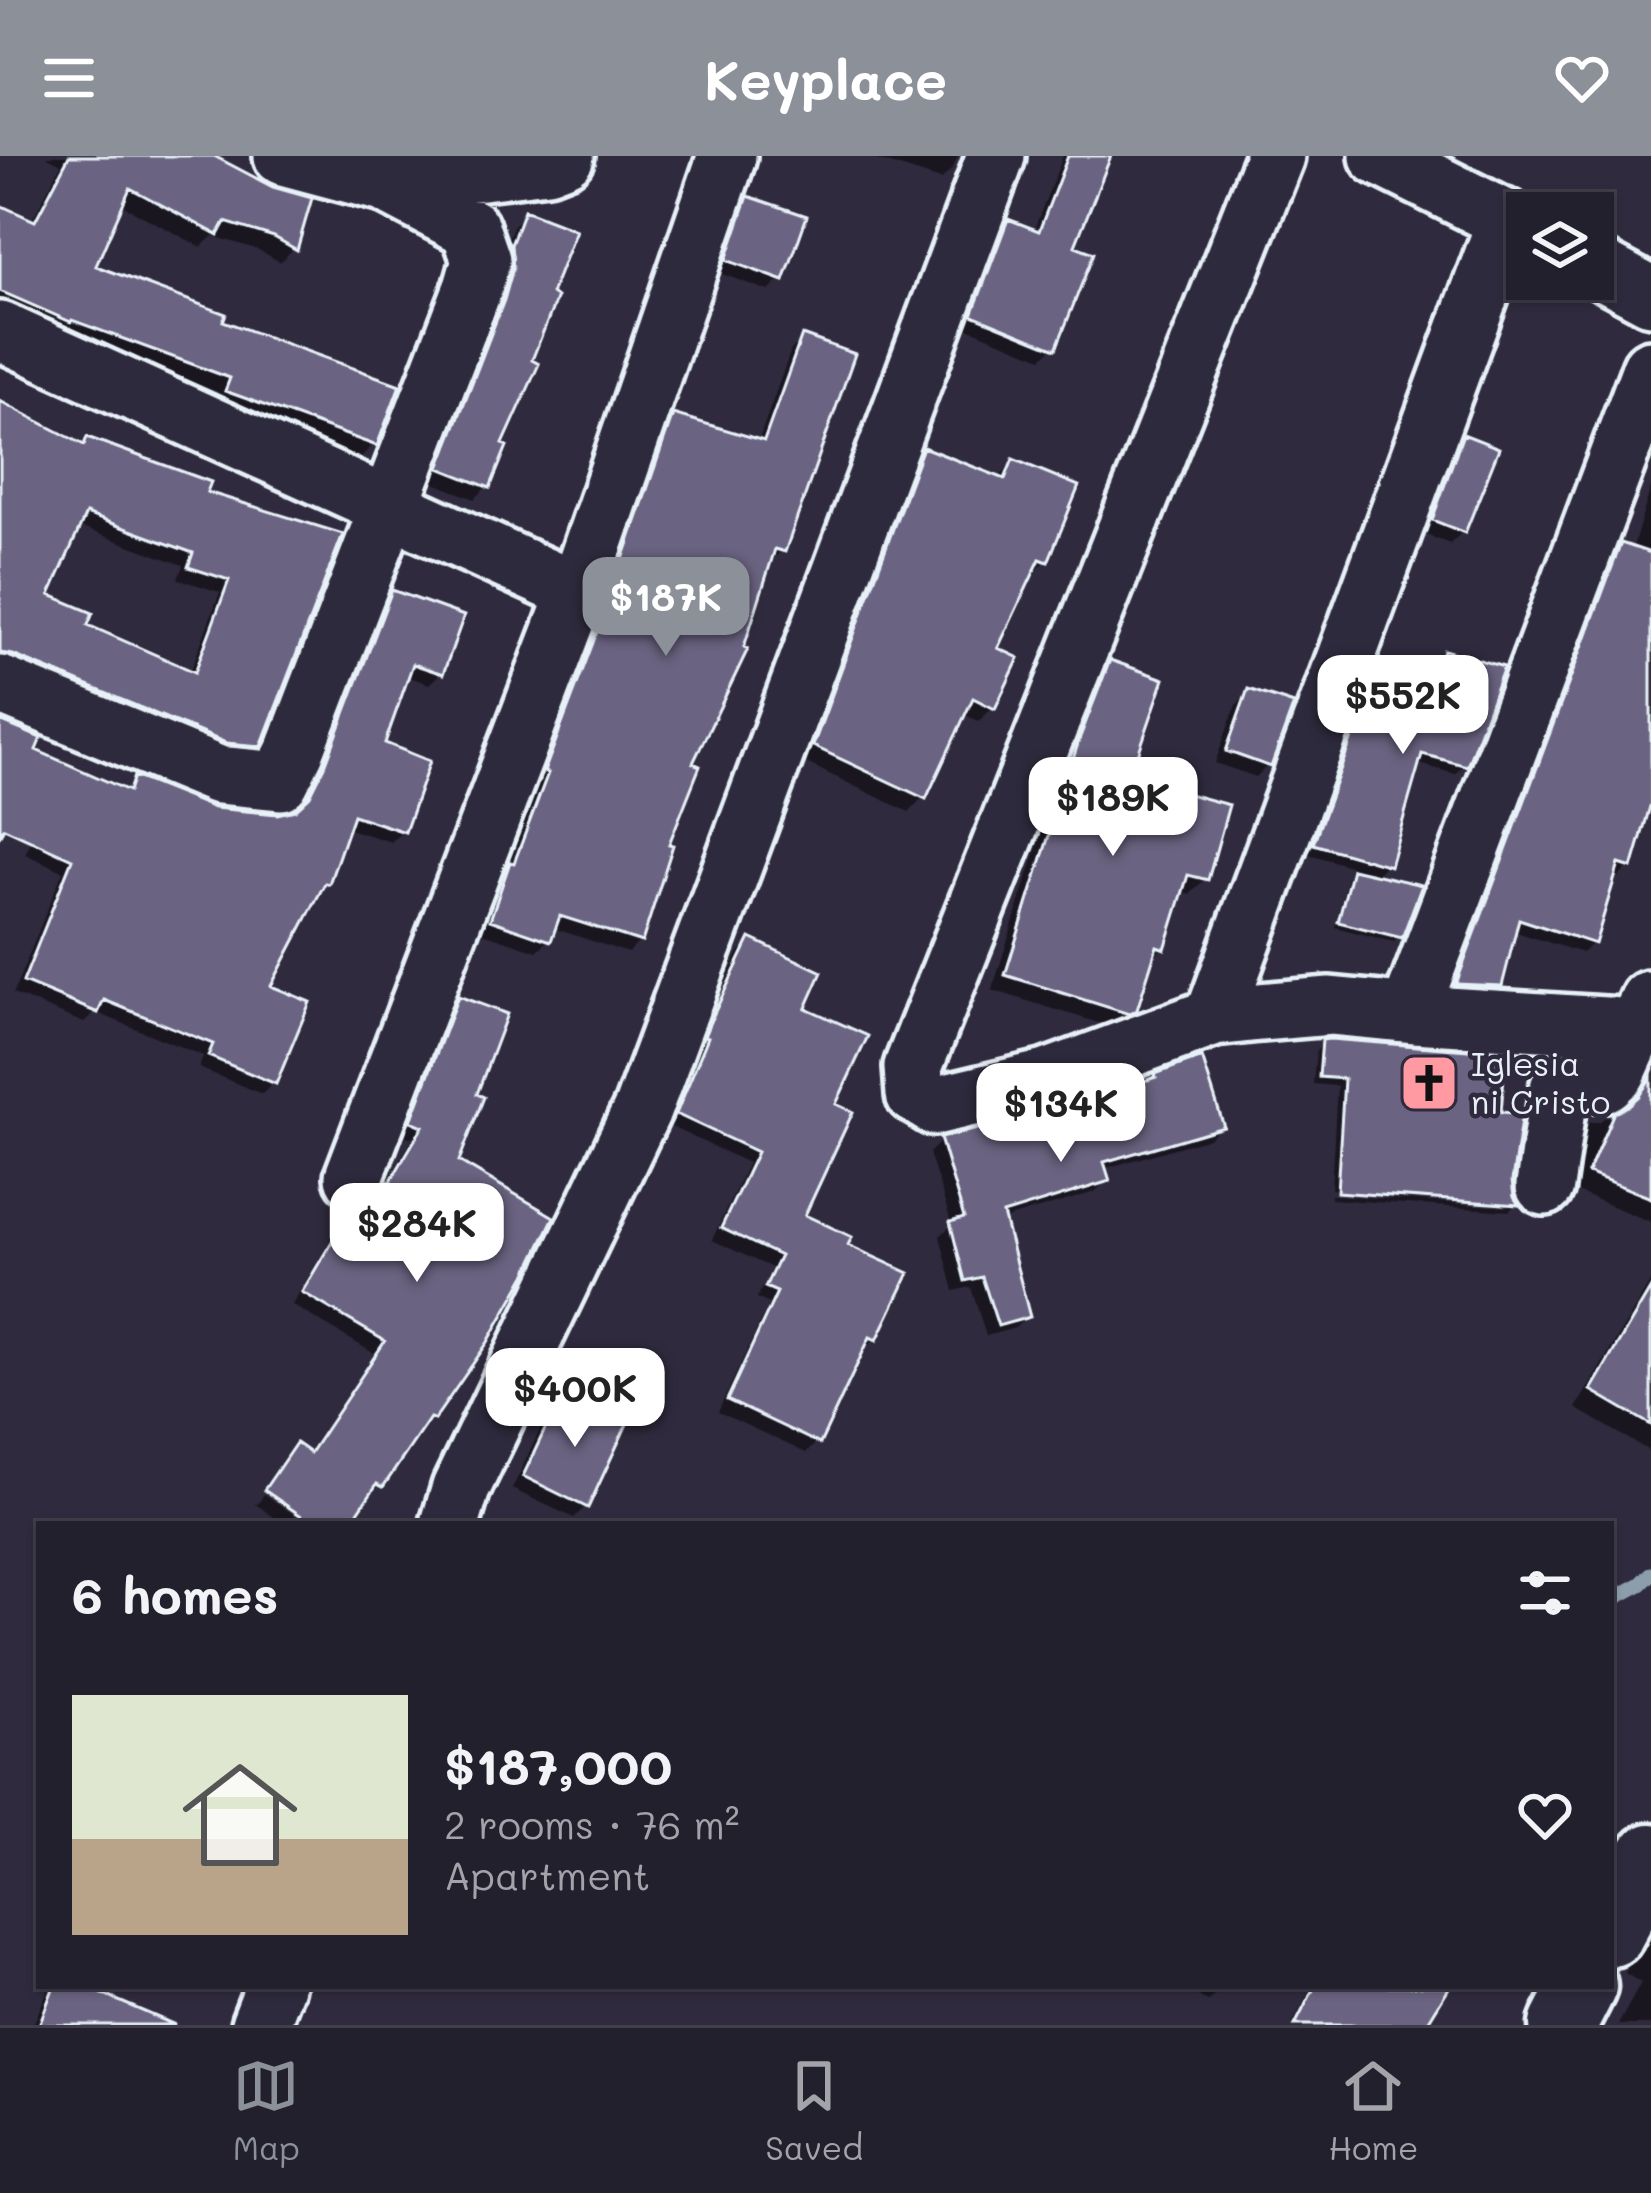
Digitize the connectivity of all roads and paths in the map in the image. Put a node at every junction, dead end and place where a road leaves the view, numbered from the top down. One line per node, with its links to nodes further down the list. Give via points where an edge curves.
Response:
1 (283, 156): 7 (street)
2 (565, 156): 7 (street)
3 (727, 156): 15 (street)
4 (996, 156): 22 (street, via 643,1108)
5 (1275, 156): 19 (street, via 914,1067 915,1094 934,1106 1046,1079)
6 (1379, 156): 8 (street)
7 (384, 183): 14 (street, via 470,228 481,260)
8 (1506, 220)
9 (1506, 254): 19 (street)
10 (1614, 276): 11 (street)
11 (1651, 296)
12 (0, 331): 14 (street)
13 (1651, 369): 18 (street)
14 (388, 506): 15 (street); 16 (street, via 280,781 218,775)
15 (577, 592): 20 (street)
16 (0, 685)
17 (1644, 1012): 18 (street); 21 (street, via 1606,1082 1559,1089)
18 (1414, 1014): 19 (street, via 1330,1006)
19 (1214, 1017)
20 (354, 1178)
21 (1545, 1186)
22 (452, 1521)
23 (1651, 1857): 24 (main road)
24 (1614, 1927)
25 (274, 1989): 27 (street)
26 (1581, 1989): 28 (main road)
27 (260, 2025)
28 (1563, 2025)

